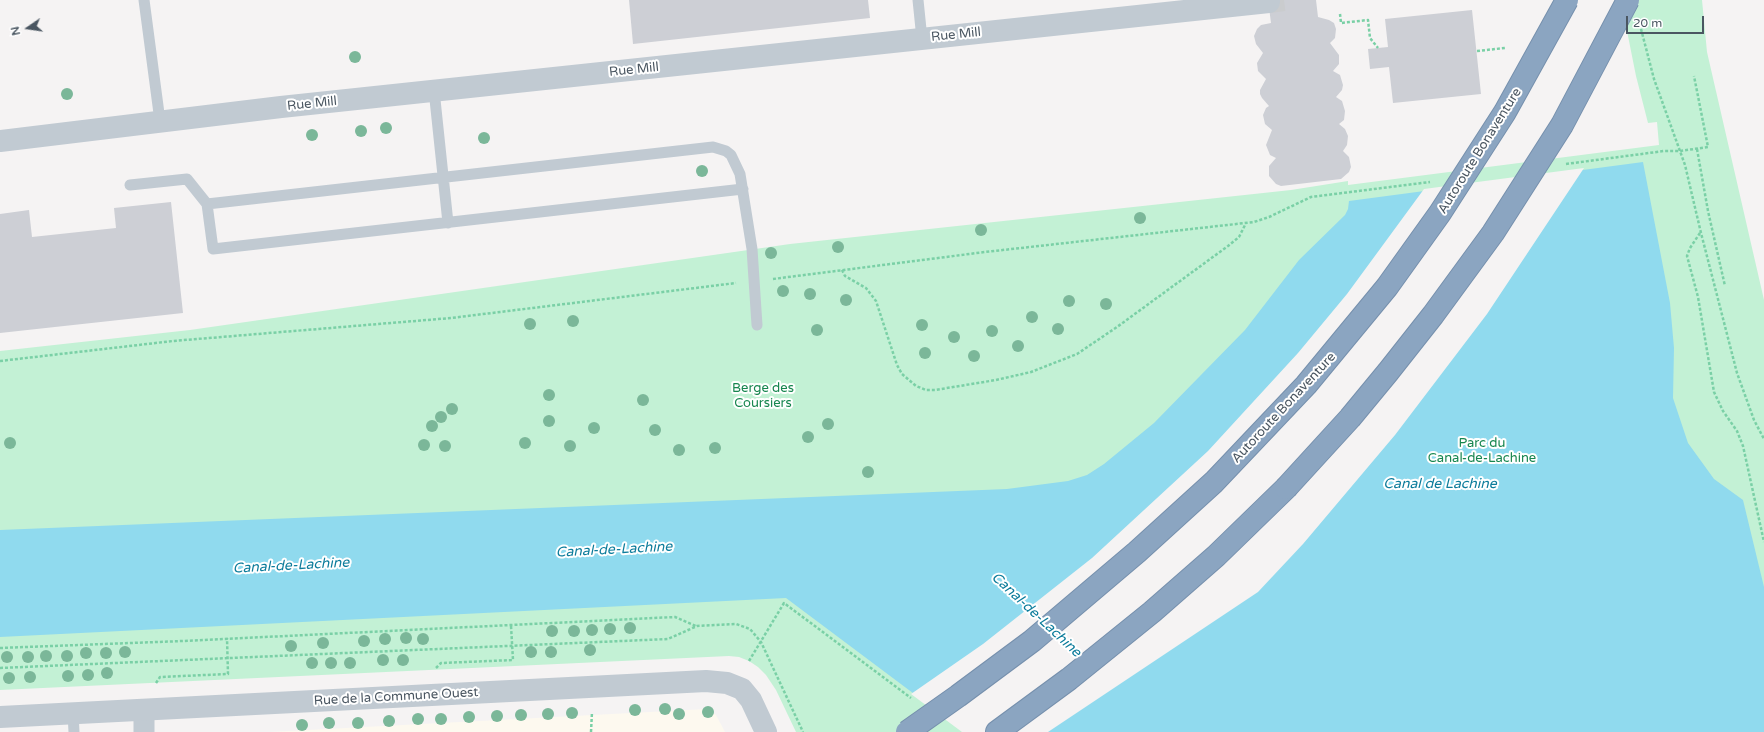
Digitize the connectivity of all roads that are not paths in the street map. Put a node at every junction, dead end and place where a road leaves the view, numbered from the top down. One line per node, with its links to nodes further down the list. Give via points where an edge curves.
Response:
1 (144, 0): 9 (lane)
2 (918, 0): 7 (lane)
3 (1567, 0): 22 (highway, Autoroute Bonaventure, bridge, via 1505,112 1440,213 1387,286 1301,391 1214,482 1089,594 1008,660)
4 (1628, 0): 23 (highway, bridge, via 1562,125 1504,217 1433,316 1350,418 1286,488 1196,574 1069,679)
5 (1269, 2): 6 (street, Rue Mill)
6 (1232, 3): 7 (street, Rue Mill)
7 (922, 39): 8 (street, Rue Mill)
8 (434, 90): 9 (street, Rue Mill); 11 (lane)
9 (160, 120): 10 (street, Rue Mill)
10 (0, 141)
11 (443, 178): 13 (lane, via 712,147 726,151 735,161); 14 (lane); 15 (lane)
12 (130, 185): 14 (lane, via 187,179)
13 (743, 189): 15 (lane); 16 (lane, via 752,249)
14 (206, 204): 15 (lane, via 212,249)
15 (448, 223)
16 (757, 325)
17 (144, 711): 19 (street, Rue de la Commune Ouest); 20 (street); 21 (street, Rue de la Commune Ouest, via 706,680 727,683 742,689 751,700)
18 (0, 717): 19 (street, Rue de la Commune Ouest)
19 (73, 723)
20 (144, 732)
21 (766, 732)
22 (907, 732)
23 (997, 732)

